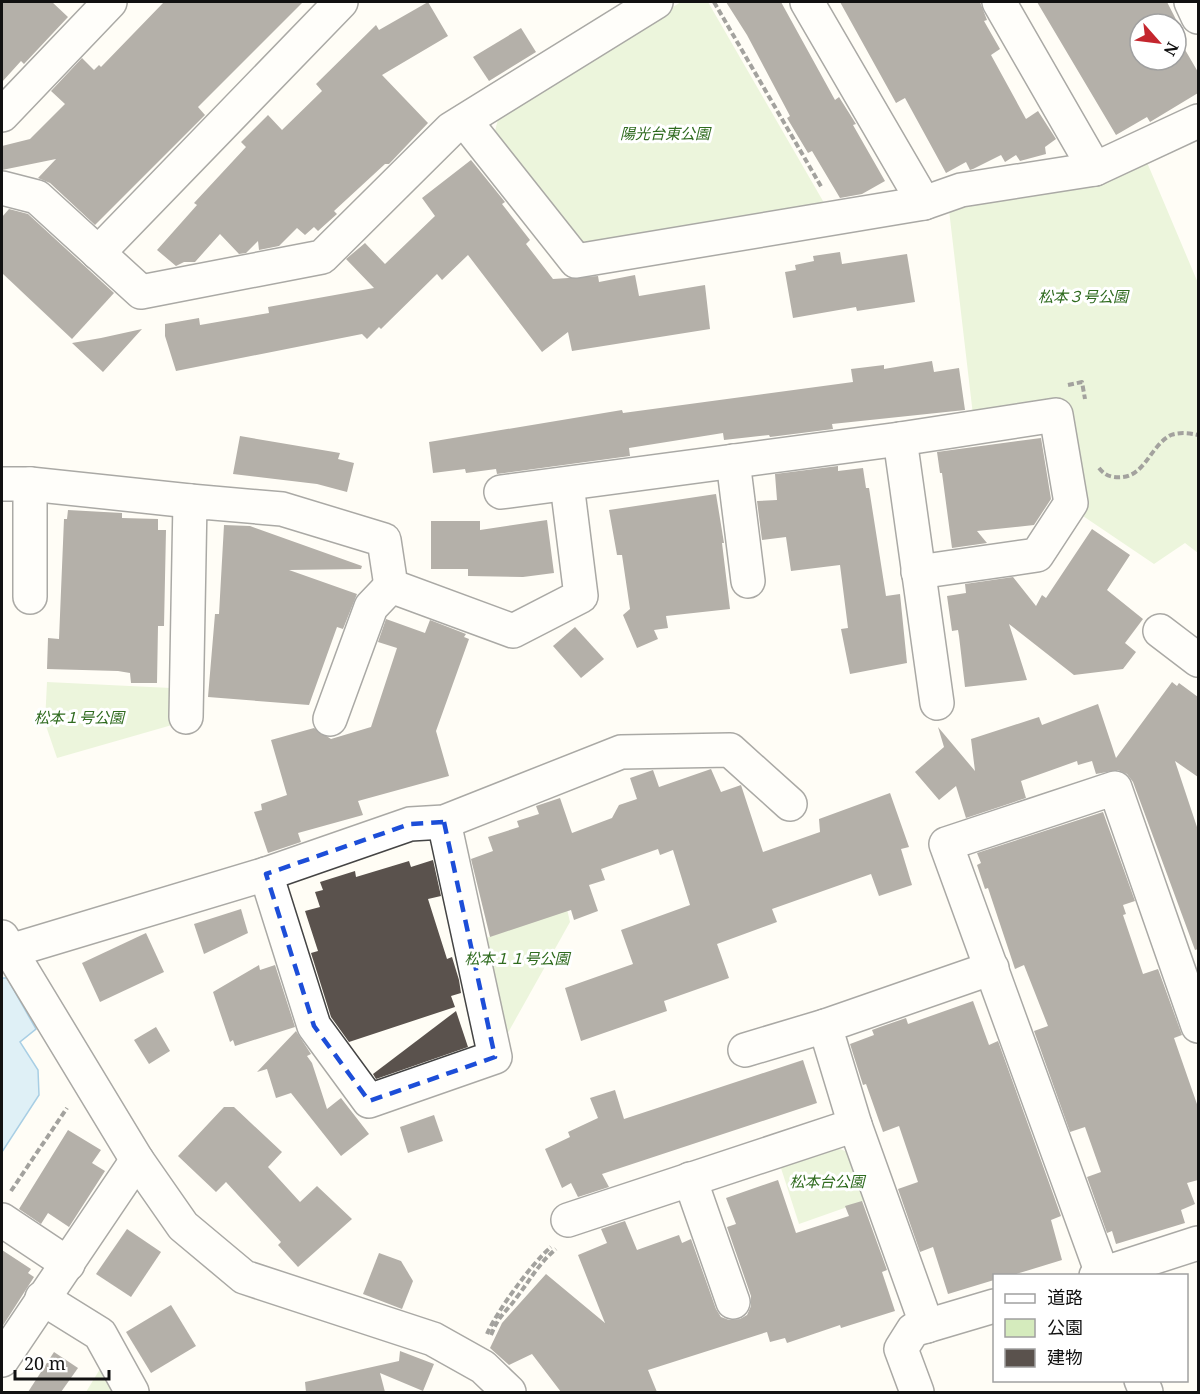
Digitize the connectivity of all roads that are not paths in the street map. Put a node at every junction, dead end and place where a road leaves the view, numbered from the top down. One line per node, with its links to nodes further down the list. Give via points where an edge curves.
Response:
1 (110, 2): 8 (street)
2 (341, 2): 14 (street)
3 (656, 2): 9 (street)
4 (807, 2): 13 (street)
5 (999, 2): 11 (street)
6 (1191, 2): 7 (street)
7 (1198, 17)
8 (2, 115)
9 (465, 121): 13 (street, via 576,261); 14 (street, via 451,129 322,257 141,292)
10 (1198, 121): 11 (street)
11 (1095, 169): 13 (street, via 961,190)
12 (2, 188): 14 (street, via 37,197)
13 (924, 203)
14 (98, 253)
15 (900, 439): 16 (street); 21 (street); 21 (street, via 1056,415 1071,503 1037,555)
16 (733, 461): 18 (street); 22 (street)
17 (16, 484): 20 (street); 24 (street)
18 (567, 484): 19 (street); 23 (street, via 581,596 513,631)
19 (501, 492)
20 (190, 501): 23 (street, via 282,509 384,540); 28 (street)
21 (918, 572): 27 (street)
22 (748, 581)
23 (391, 586): 29 (street, via 371,607)
24 (30, 597)
25 (1160, 631): 26 (street)
26 (1198, 660)
27 (937, 703)
28 (186, 717)
29 (330, 719)
30 (790, 804): 31 (street, via 730,750 633,751 621,752)
31 (444, 822): 32 (street, via 410,824); 32 (street, via 495,1057 369,1101 314,1026)
32 (267, 874): 33 (street)
33 (6, 944): 39 (street)
34 (992, 968): 35 (street); 36 (street, via 946,844 1115,788); 45 (street)
35 (825, 1026): 37 (street); 38 (street)
36 (1198, 1026)
37 (745, 1050)
38 (855, 1125): 40 (street); 50 (street)
39 (137, 1160): 44 (street); 53 (street, via 183,1226 244,1277 433,1339 477,1363)
40 (690, 1179): 42 (street); 48 (street)
41 (6, 1206): 44 (street)
42 (570, 1225)
43 (1198, 1243): 46 (street)
44 (68, 1264): 47 (street)
45 (1100, 1274)
46 (1103, 1274)
47 (42, 1299): 51 (street); 52 (street, via 100,1334)
48 (733, 1302)
49 (993, 1306): 50 (street)
50 (927, 1326): 54 (street, via 913,1330 901,1349)
51 (2, 1360)
52 (132, 1392)
53 (509, 1392)
54 (917, 1392)

